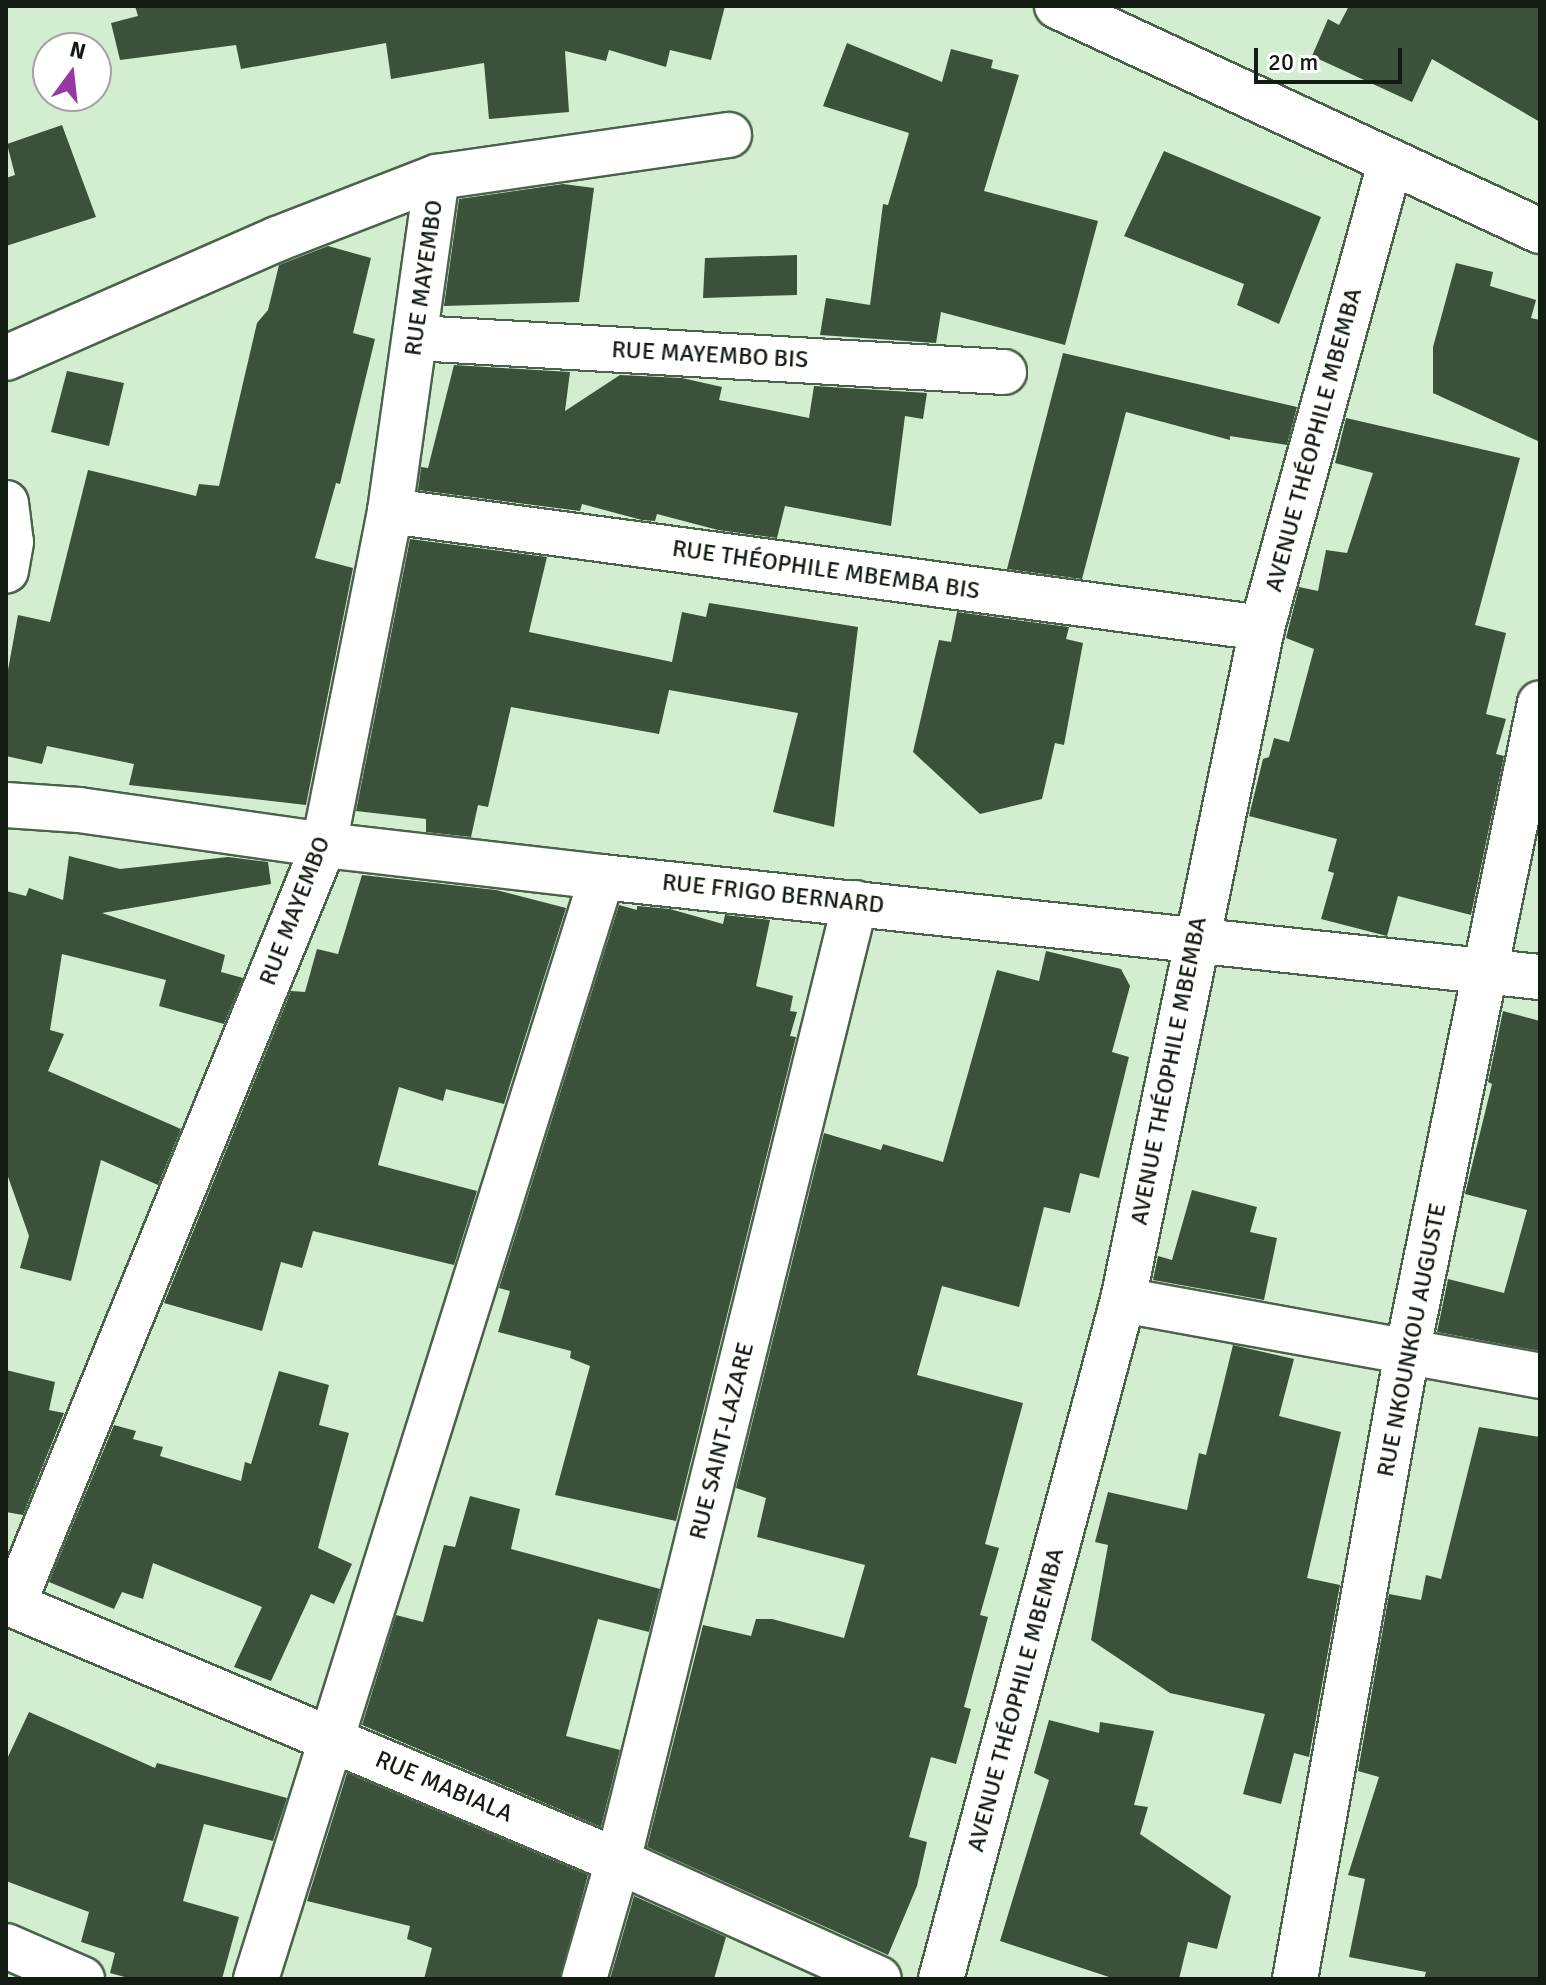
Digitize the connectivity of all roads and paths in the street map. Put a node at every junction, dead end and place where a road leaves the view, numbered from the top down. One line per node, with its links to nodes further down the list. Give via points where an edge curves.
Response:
1 (1057, 6): 3 (street)
2 (729, 135): 4 (street, RUE MAYEMBO)
3 (1391, 161): 5 (street); 12 (street, AVENUE THÉOPHILE MBEMBA)
4 (437, 177): 6 (street, RUE MAYEMBO); 7 (street, RUE MAYEMBO, via 277,239)
5 (1540, 231)
6 (416, 338): 8 (street, RUE MAYEMBO BIS); 10 (street, RUE MAYEMBO)
7 (6, 358)
8 (1004, 372)
9 (6, 503): 11 (street, via 11,542)
10 (390, 511): 12 (street, RUE THÉOPHILE MBEMBA BIS); 15 (street, RUE MAYEMBO)
11 (6, 571)
12 (1262, 628): 18 (street, AVENUE THÉOPHILE MBEMBA)
13 (1540, 703): 19 (street, RUE NKOUNKOU AUGUSTE)
14 (6, 805): 15 (street, RUE FRIGO BERNARD, via 79,810)
15 (324, 845): 16 (street, RUE FRIGO BERNARD); 24 (street, RUE MAYEMBO)
16 (602, 877): 17 (street, RUE FRIGO BERNARD); 25 (street)
17 (855, 903): 18 (street, RUE FRIGO BERNARD); 26 (street, RUE SAINT-LAZARE)
18 (1195, 941): 19 (street, RUE FRIGO BERNARD); 21 (street, AVENUE THÉOPHILE MBEMBA)
19 (1487, 971): 20 (street, RUE FRIGO BERNARD); 22 (street, RUE NKOUNKOU AUGUSTE)
20 (1540, 977)
21 (1123, 1300): 22 (street); 32 (street, AVENUE THÉOPHILE MBEMBA)
22 (1407, 1353): 23 (street); 33 (street, RUE NKOUNKOU AUGUSTE)
23 (1540, 1376)
24 (9, 1604): 25 (street, RUE MABIALA)
25 (329, 1739): 26 (street, RUE MABIALA); 29 (street)
26 (618, 1861): 30 (street, RUE SAINT-LAZARE); 31 (street, RUE MABIALA)
27 (6, 1946): 28 (street)
28 (82, 1979)
29 (256, 1979)
30 (584, 1979)
31 (879, 1979)
32 (941, 1979)
33 (1295, 1979)

